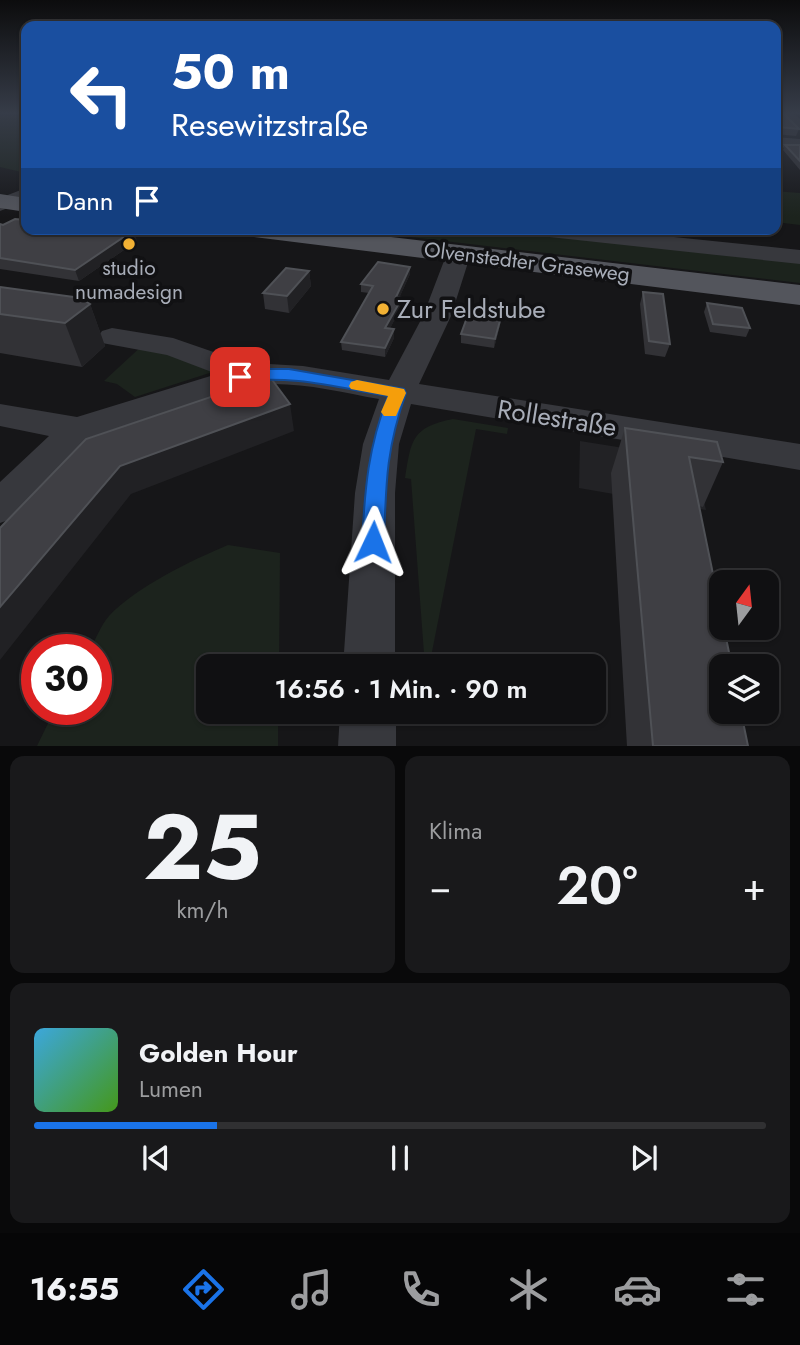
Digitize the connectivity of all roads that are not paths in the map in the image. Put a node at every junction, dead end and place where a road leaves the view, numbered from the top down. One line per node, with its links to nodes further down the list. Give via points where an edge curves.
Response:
1 (306, 235): 3 (main road, Olvenstedter Graseweg)
2 (589, 235): 4 (street)
3 (460, 253): 5 (main road, Olvenstedter Graseweg); 8 (street, via 436,316)
4 (800, 257)
5 (800, 295)
6 (112, 337): 7 (street, via 173,347)
7 (250, 375): 8 (street, Rollestraße, via 289,374); 10 (street)
8 (398, 393): 11 (street, Rollestraße); 13 (street, via 383,431 376,467)
9 (0, 415): 10 (street)
10 (78, 429): 12 (street)
11 (800, 457)
12 (0, 507)
13 (369, 654)
14 (368, 724): 15 (street)
15 (367, 746)

